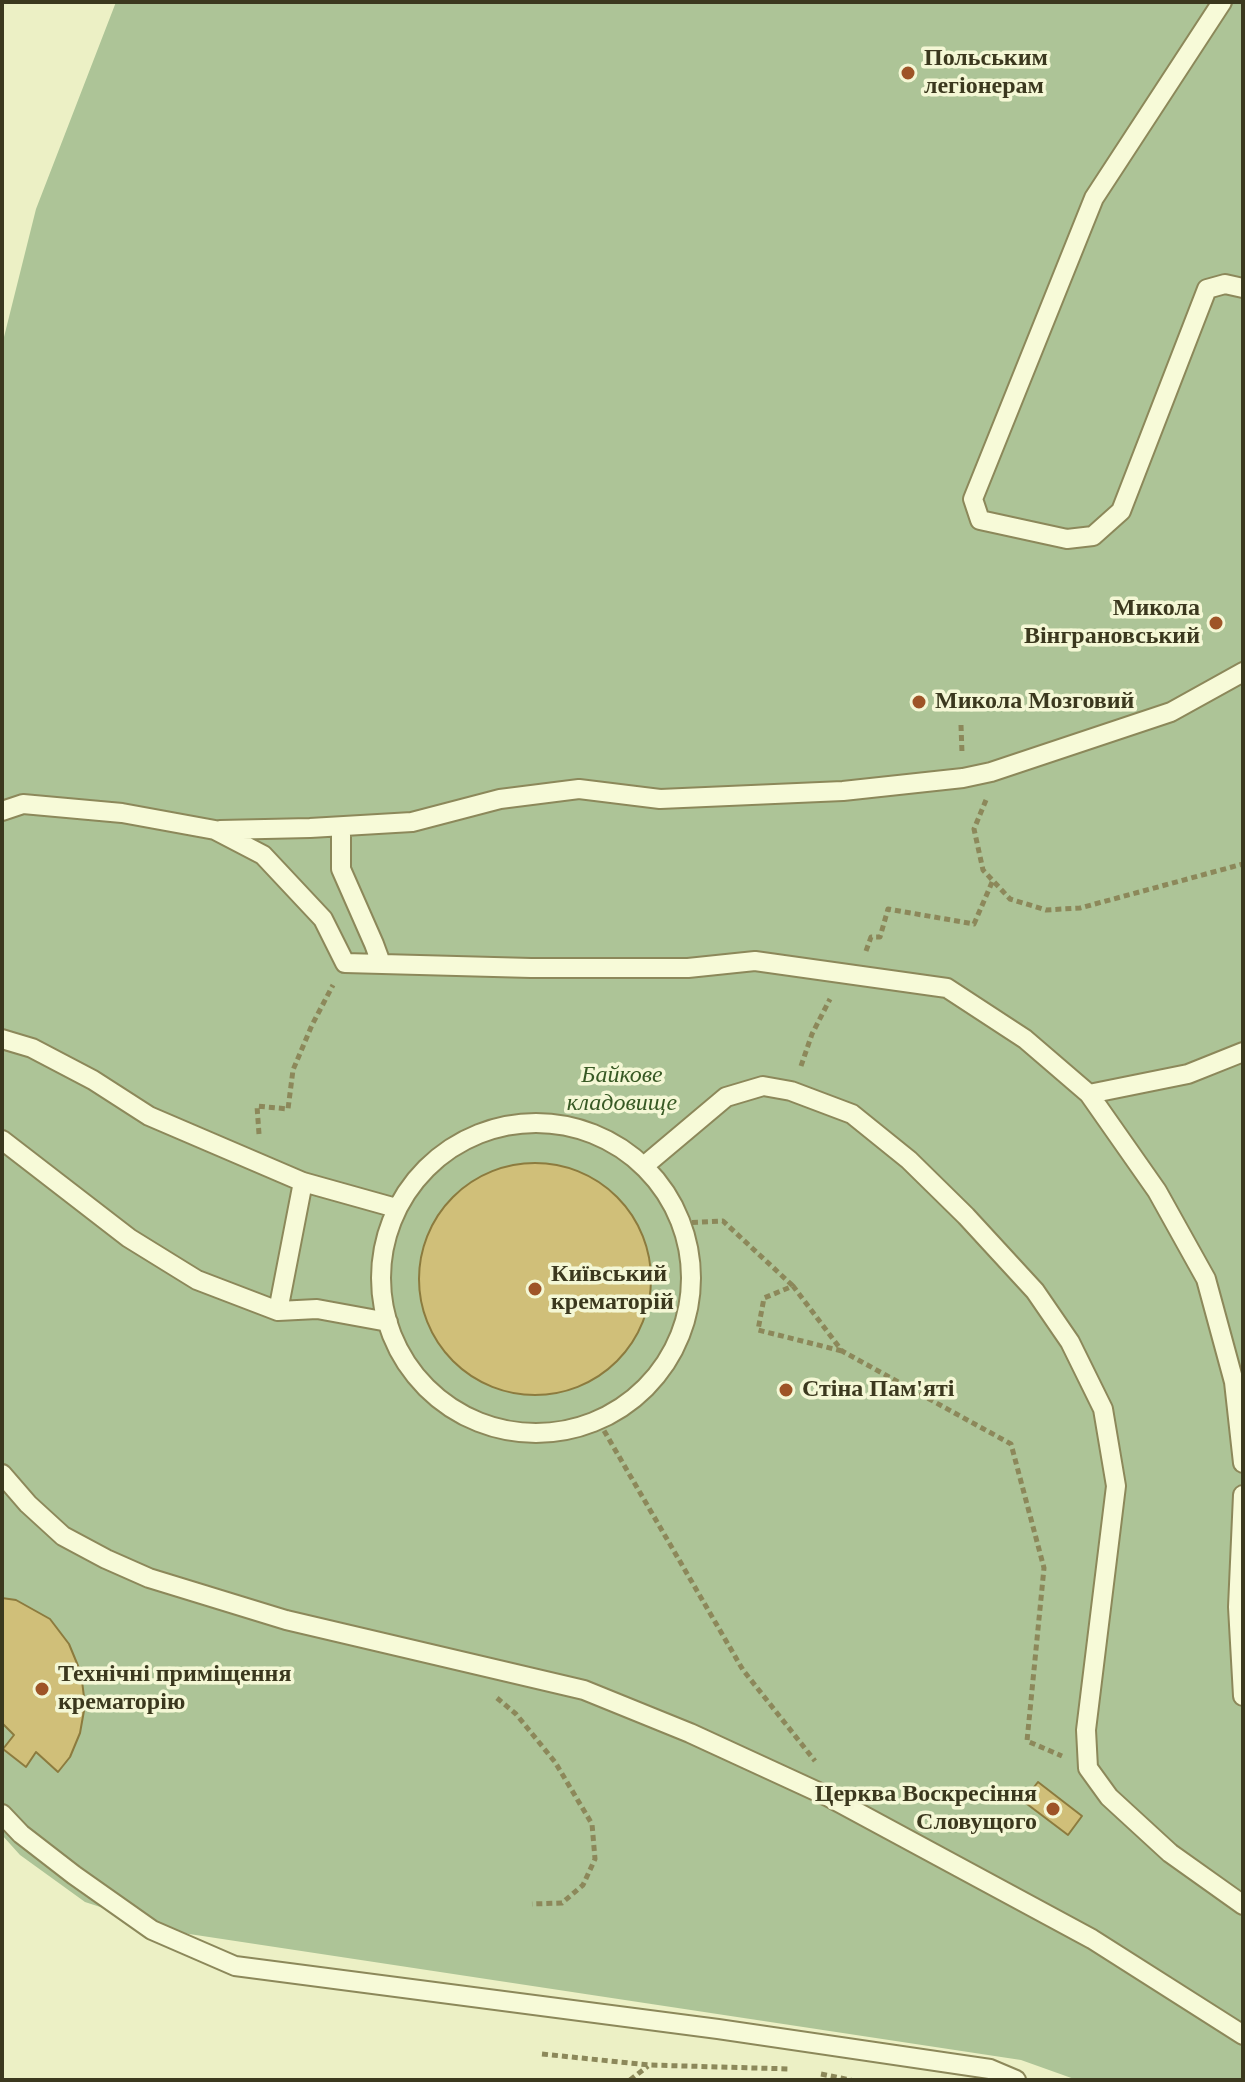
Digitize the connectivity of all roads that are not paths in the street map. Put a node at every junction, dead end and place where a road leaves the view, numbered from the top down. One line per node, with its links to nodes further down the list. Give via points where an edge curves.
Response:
1 (1222, 2): 2 (lane, via 1094,198 973,499 980,520 1067,539 1093,536 1121,511 1207,289 1225,284)
2 (1243, 288)
3 (1243, 672): 5 (lane, via 1171,712 963,778 843,791 660,799 579,789 500,799 412,822)
4 (2, 811): 6 (lane, via 23,804 122,813)
5 (341, 827): 6 (lane); 7 (lane, via 341,869)
6 (215, 830): 7 (lane, via 263,855 323,919 345,963)
7 (381, 963): 10 (lane, via 688,968 755,961 947,988 1025,1039)
8 (2, 1039): 13 (lane, via 32,1048 149,1116)
9 (1243, 1052): 10 (lane, via 1188,1074)
10 (1089, 1094): 17 (lane, via 1157,1191 1206,1279 1234,1382)
11 (2, 1140): 15 (lane, via 170,1264)
12 (644, 1166): 14 (lane, via 605,1137 558,1123 510,1124 463,1139 424,1168); 16 (lane, via 667,1193 682,1223 692,1269 688,1317 670,1361 639,1397 599,1422 553,1434 505,1432 460,1416 423,1386 395,1347); 22 (lane, via 726,1097 763,1086 791,1091 852,1114 966,1216 1035,1291 1070,1342 1103,1409 1116,1486 1086,1730 1088,1768 1109,1797 1170,1853)
13 (303, 1182): 14 (lane); 15 (lane)
14 (396, 1208): 16 (lane, via 382,1254 381,1301)
15 (278, 1311): 16 (lane, via 317,1309)
16 (388, 1322)
17 (1243, 1463)
18 (2, 1474): 23 (lane, via 63,1536 149,1578 286,1620 584,1690 690,1733 829,1797 1092,1939)
19 (1243, 1495): 20 (lane, via 1238,1607)
20 (1243, 1696)
21 (2, 1814): 24 (lane, via 63,1867 152,1930 235,1966 718,2029 990,2069)
22 (1243, 1905)
23 (1243, 2035)
24 (1016, 2080)

